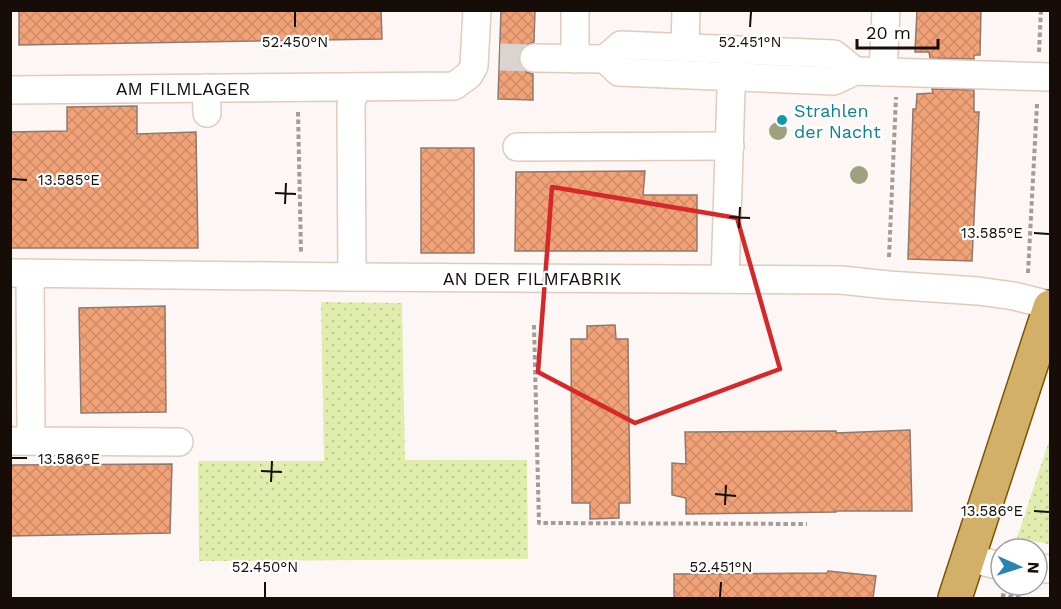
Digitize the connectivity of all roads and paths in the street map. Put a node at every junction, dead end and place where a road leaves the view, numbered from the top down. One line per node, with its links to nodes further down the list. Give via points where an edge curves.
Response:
1 (477, 10): 13 (street, AM FILMLAGER, via 488,56 454,86)
2 (575, 10): 7 (street)
3 (686, 10): 5 (street)
4 (886, 10): 10 (street)
5 (685, 48): 8 (street, via 621,45); 9 (street)
6 (534, 58): 7 (street)
7 (575, 59): 8 (street)
8 (605, 59): 9 (street, via 619,72)
9 (732, 63): 10 (street, via 834,81 855,71); 15 (street)
10 (890, 72): 11 (street); 21 (path)
11 (1050, 77)
12 (298, 87): 13 (street, AM FILMLAGER); 14 (street, AM FILMLAGER, via 206,100); 18 (path)
13 (356, 87): 19 (street, via 351,104)
14 (10, 90)
15 (730, 146): 16 (street); 20 (street)
16 (517, 147)
17 (20, 273): 18 (street, AN DER FILMFABRIK); 24 (street)
18 (301, 276): 19 (street, AN DER FILMFABRIK)
19 (352, 277): 20 (street, AN DER FILMFABRIK)
20 (725, 279): 21 (street, AN DER FILMFABRIK, via 841,280)
21 (888, 285): 22 (street, AN DER FILMFABRIK, via 978,291)
22 (1050, 306): 27 (main road)
23 (534, 325): 26 (path, via 538,523)
24 (21, 441): 25 (street)
25 (179, 442)
26 (807, 524)
27 (968, 558): 28 (street); 29 (main road)
28 (989, 563)
29 (955, 598)

